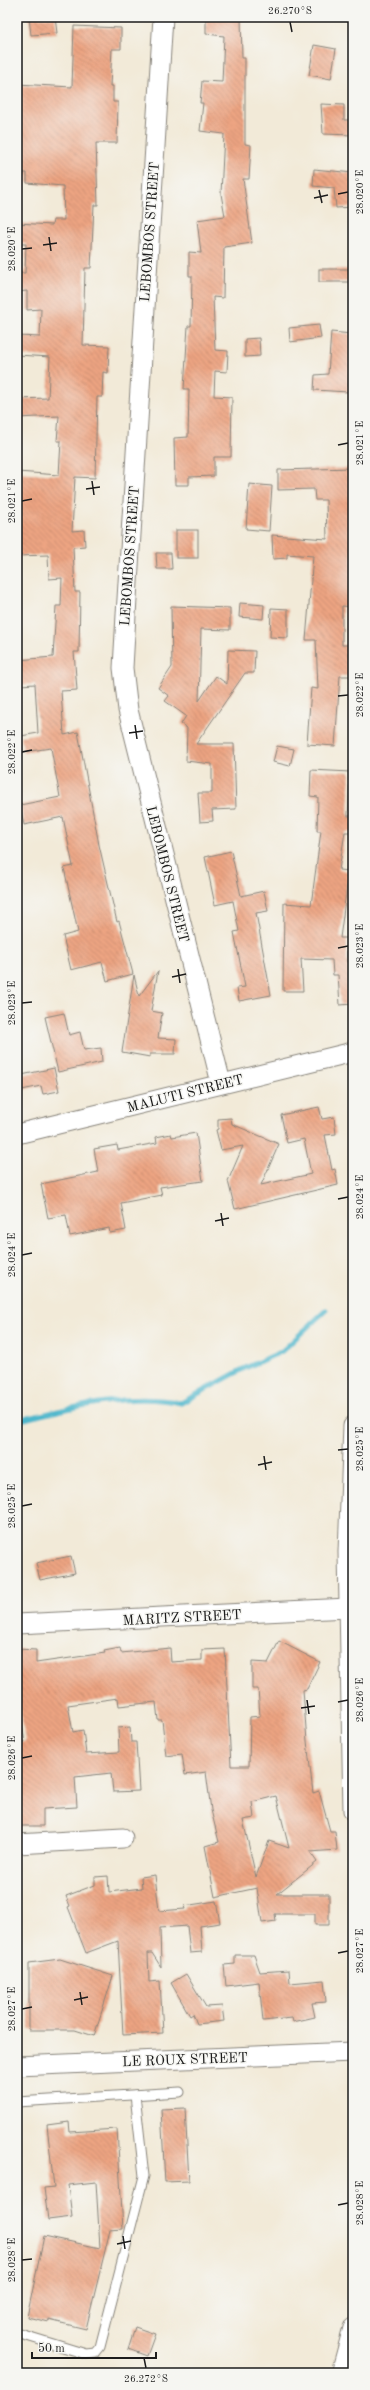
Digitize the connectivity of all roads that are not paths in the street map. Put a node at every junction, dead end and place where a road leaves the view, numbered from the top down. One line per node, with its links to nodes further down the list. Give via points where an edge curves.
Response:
1 (163, 17): 3 (street, LEBOMBOS STREET, via 126,615 124,684 135,743)
2 (353, 1052): 3 (street, MALUTI STREET)
3 (221, 1083): 4 (street, MALUTI STREET)
4 (17, 1134)
5 (353, 1426): 6 (street)
6 (348, 1608): 7 (street, MARITZ STREET); 8 (street)
7 (17, 1624)
8 (353, 1804): 9 (street)
9 (353, 1811)
10 (123, 1838): 11 (street)
11 (17, 1844)
12 (353, 2052): 13 (street, LE ROUX STREET)
13 (17, 2066)
14 (180, 2092): 15 (lane)
15 (135, 2095): 16 (lane); 18 (lane, via 144,2176 100,2347 95,2353 86,2354)
16 (17, 2102)
17 (353, 2328): 19 (street)
18 (17, 2333)
19 (341, 2373)

